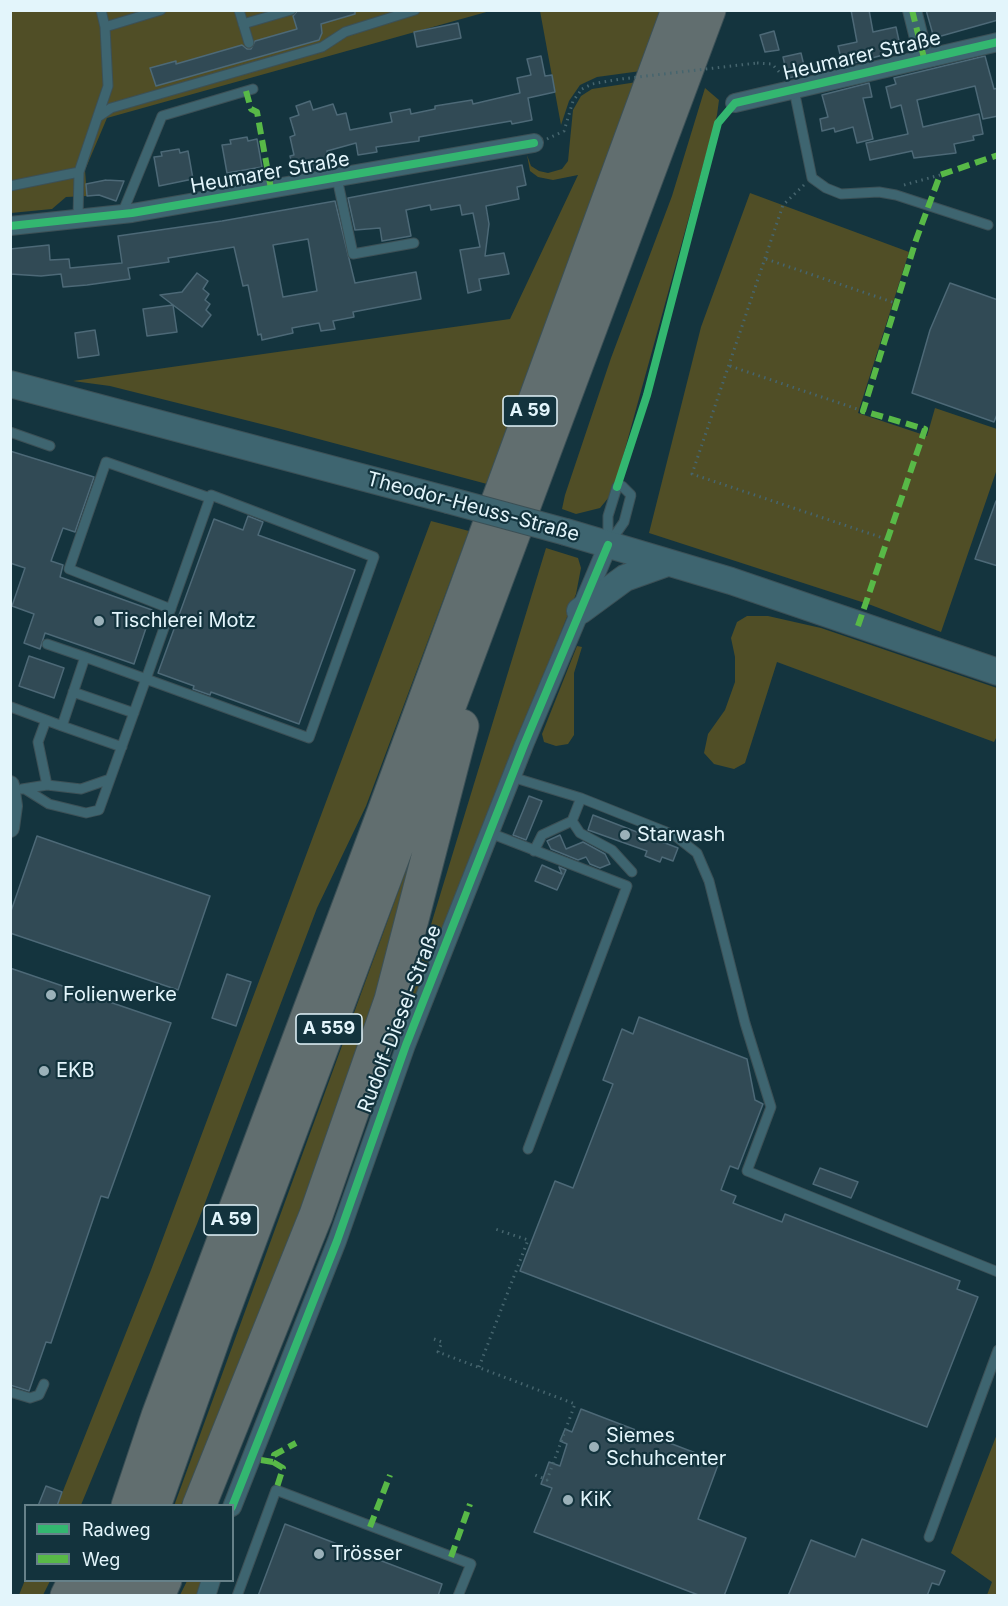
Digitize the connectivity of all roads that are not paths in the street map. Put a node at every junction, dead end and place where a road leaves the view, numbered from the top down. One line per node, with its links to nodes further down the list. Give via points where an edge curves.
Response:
1 (101, 10): 10 (lane)
2 (161, 10): 10 (lane)
3 (240, 10): 9 (lane)
4 (291, 10): 9 (lane)
5 (415, 10): 17 (lane, via 345,32 322,47 111,108)
6 (678, 10): 61 (highway, A 59)
7 (709, 10): 32 (highway, A 59)
8 (912, 10): 13 (street)
9 (243, 24): 12 (lane)
10 (105, 27): 17 (lane, via 108,86)
11 (998, 42): 13 (street, Heumarer Straße)
12 (249, 43)
13 (924, 58): 15 (street, Heumarer Straße)
14 (253, 89): 22 (lane, via 162,116)
15 (791, 90): 16 (street, Heumarer Straße); 24 (lane, via 812,178 826,188 841,194 879,192)
16 (735, 103)
17 (98, 117): 19 (lane)
18 (534, 143): 20 (street, Heumarer Straße)
19 (79, 172): 21 (lane); 23 (lane)
20 (337, 178): 22 (street, Heumarer Straße); 26 (lane, via 353,254)
21 (10, 186)
22 (124, 214): 23 (street, Heumarer Straße)
23 (78, 218): 25 (street, Heumarer Straße)
24 (987, 225)
25 (10, 226)
26 (414, 243)
27 (10, 384): 31 (main road, Theodor-Heuss-Straße, bridge)
28 (10, 432): 29 (lane)
29 (50, 446)
30 (210, 498): 34 (lane); 34 (lane, via 106,462 69,569); 39 (lane, via 211,495 374,556 309,738)
31 (608, 545): 31 (lane, via 624,522 631,495 622,486 617,487 608,516); 33 (main road, Theodor-Heuss-Straße); 35 (street, Rudolf-Diesel-Straße)
32 (507, 553): 64 (highway, A 559); 65 (highway, A 59, via 391,1000 316,1215)
33 (667, 563): 35 (main road, via 625,578); 38 (main road, Theodor-Heuss-Straße)
34 (171, 609): 39 (lane)
35 (580, 611): 46 (street, Rudolf-Diesel-Straße)
36 (47, 644): 37 (lane)
37 (85, 657): 39 (lane); 40 (lane)
38 (998, 672)
39 (146, 679): 42 (lane)
40 (73, 692): 42 (lane); 44 (lane)
41 (11, 707): 43 (lane)
42 (134, 713): 45 (lane)
43 (46, 720): 44 (lane); 48 (lane, via 38,741)
44 (62, 726): 45 (lane)
45 (122, 747): 47 (lane)
46 (512, 777): 50 (lane); 53 (street, Rudolf-Diesel-Straße)
47 (110, 779): 48 (lane, via 81,789); 49 (lane, via 99,810 86,813 49,804)
48 (47, 785): 49 (lane)
49 (16, 787): 52 (street)
50 (580, 798): 51 (lane); 57 (lane, via 674,834 697,853 704,866 744,1023 771,1107 747,1171)
51 (572, 821): 54 (lane, via 542,835); 55 (lane, via 580,832 612,850)
52 (10, 828)
53 (490, 833): 54 (lane); 66 (street, Rudolf-Diesel-Straße)
54 (534, 851): 56 (lane, via 627,886)
55 (633, 872)
56 (528, 1149)
57 (998, 1272)
58 (998, 1350): 67 (lane)
59 (44, 1384): 60 (lane, via 39,1395 30,1398)
60 (10, 1392)
61 (158, 1416): 62 (highway, A 59); 63 (highway)
62 (114, 1504)
63 (129, 1504)
64 (155, 1504)
65 (200, 1504)
66 (233, 1504)
67 (929, 1537)
68 (74, 1582): 70 (highway)
69 (165, 1582): 71 (highway)
70 (67, 1596)
71 (158, 1596)
72 (237, 1596): 73 (lane, via 276,1490 471,1564)
73 (458, 1596)

